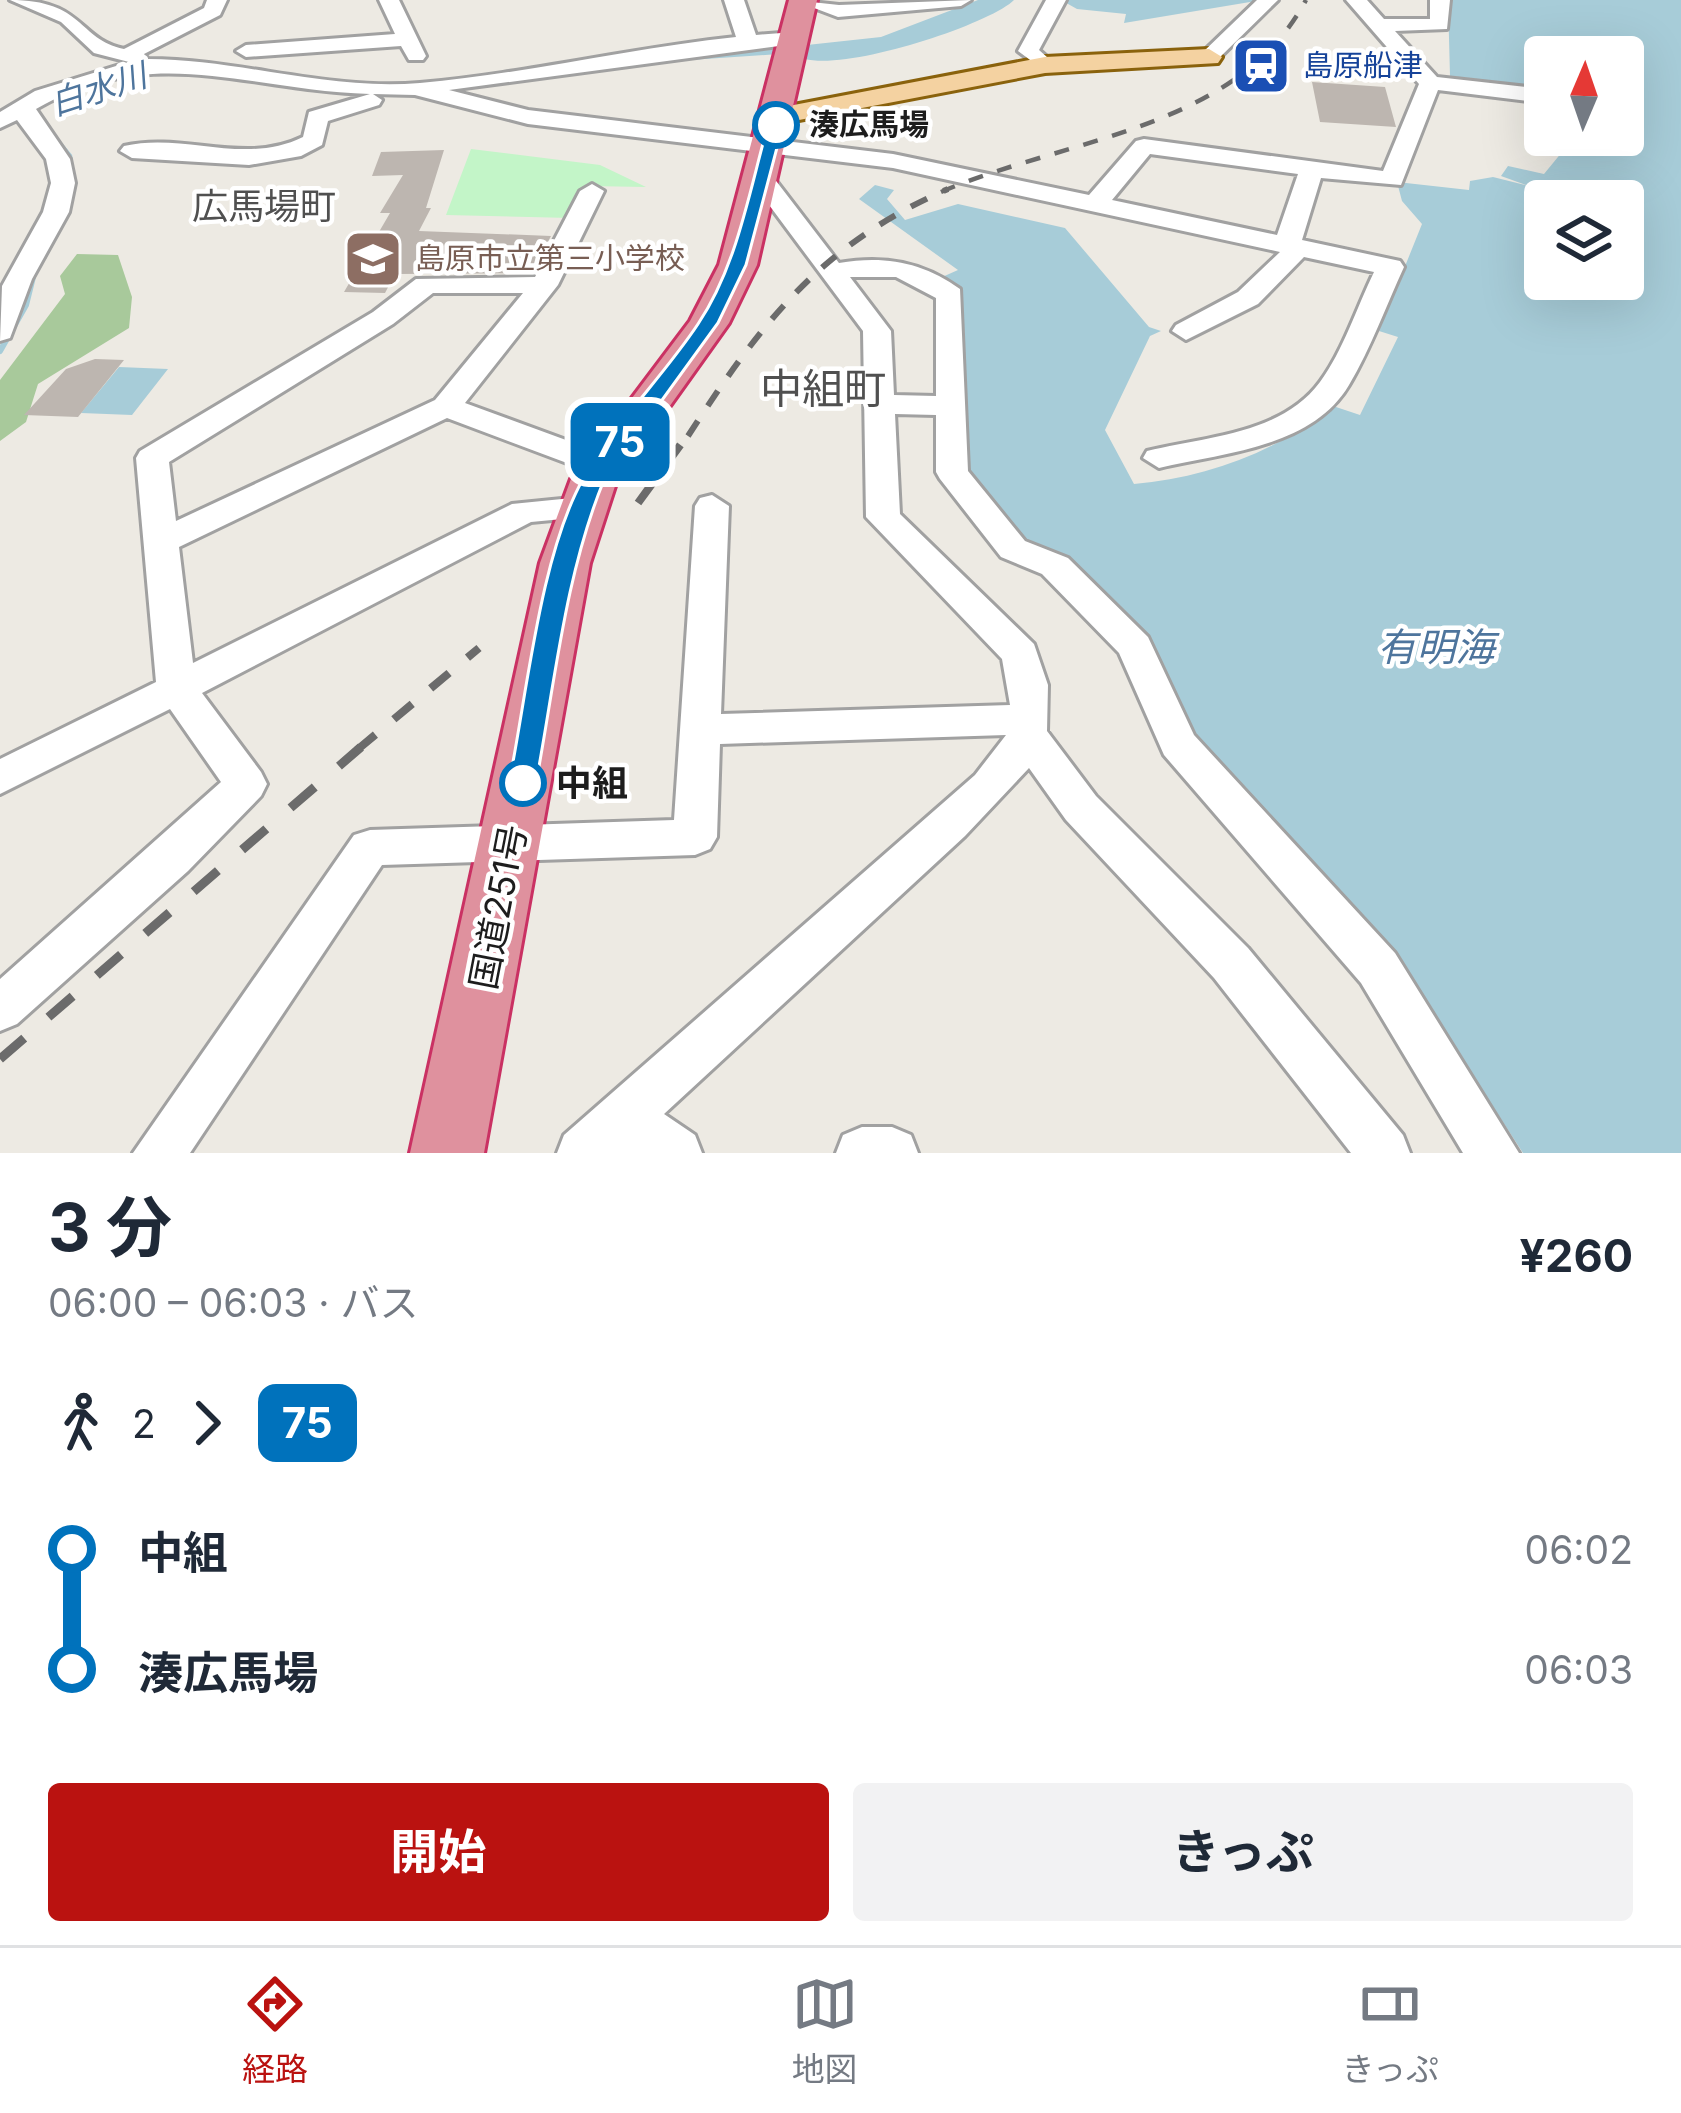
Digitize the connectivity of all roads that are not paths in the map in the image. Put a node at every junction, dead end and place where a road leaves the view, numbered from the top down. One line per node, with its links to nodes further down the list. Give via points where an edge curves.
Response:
1 (20, 0): 16 (street, via 71,19 82,37 113,55)
2 (218, 0): 16 (street, via 213,11 132,52)
3 (389, 0): 13 (street)
4 (734, 0): 10 (street, via 735,18)
5 (961, 0): 10 (street)
6 (1268, 0): 15 (street)
7 (1356, 0): 11 (street)
8 (1440, 0): 12 (street)
9 (1054, 4): 17 (street, via 1028,51)
10 (787, 20): 19 (street); 24 (highway, 国道251号)
11 (1379, 25): 12 (street); 18 (street)
12 (1440, 25): 18 (street)
13 (406, 39): 14 (street); 19 (street)
14 (246, 51)
15 (1209, 57): 17 (main road)
16 (139, 60): 20 (street); 22 (street)
17 (1045, 65): 24 (main road)
18 (1428, 77): 21 (street); 26 (street, via 1392,180)
19 (422, 88): 20 (street); 24 (street, via 528,117)
20 (382, 90): 25 (street, via 316,117 310,143 272,161)
21 (1524, 93)
22 (24, 106): 23 (street); 33 (street, via 63,178)
23 (0, 121)
24 (770, 147): 28 (street, via 893,161); 30 (street); 38 (highway, 国道251号, via 738,265 709,323)
25 (132, 151)
26 (1312, 169): 28 (street, via 1144,146); 29 (street)
27 (592, 191): 31 (street)
28 (1094, 205): 29 (street)
29 (1292, 247): 32 (street, via 1284,267); 37 (street, via 1390,268 1334,385 1277,430)
30 (835, 272): 34 (street, via 877,331); 35 (street, via 900,268 950,296)
31 (544, 285): 36 (street); 40 (street, via 426,285 152,458)
32 (1186, 331)
33 (0, 332)
34 (882, 404): 35 (street); 42 (street, via 884,517 1021,654)
35 (950, 406): 54 (street, via 952,472 1013,549 1055,566 1135,646 1178,744 1378,968)
36 (446, 407): 38 (street); 40 (street)
37 (1159, 458)
38 (592, 487): 41 (street, via 524,512); 45 (highway, 国道251号, via 565,563)
39 (712, 506): 43 (street)
40 (159, 543): 41 (street)
41 (176, 687): 44 (street); 46 (street, via 246,784)
42 (1031, 729): 43 (street); 47 (street, via 979,796); 53 (street, via 1081,808 1231,964)
43 (699, 730): 45 (street, via 694,838)
44 (0, 778)
45 (511, 845): 48 (street, via 370,848); 49 (highway, 国道251号)
46 (0, 1009)
47 (653, 1141): 50 (street)
48 (159, 1153)
49 (447, 1153)
50 (584, 1153)
51 (862, 1153): 52 (street)
52 (892, 1153)
53 (1384, 1153)
54 (1493, 1153)

